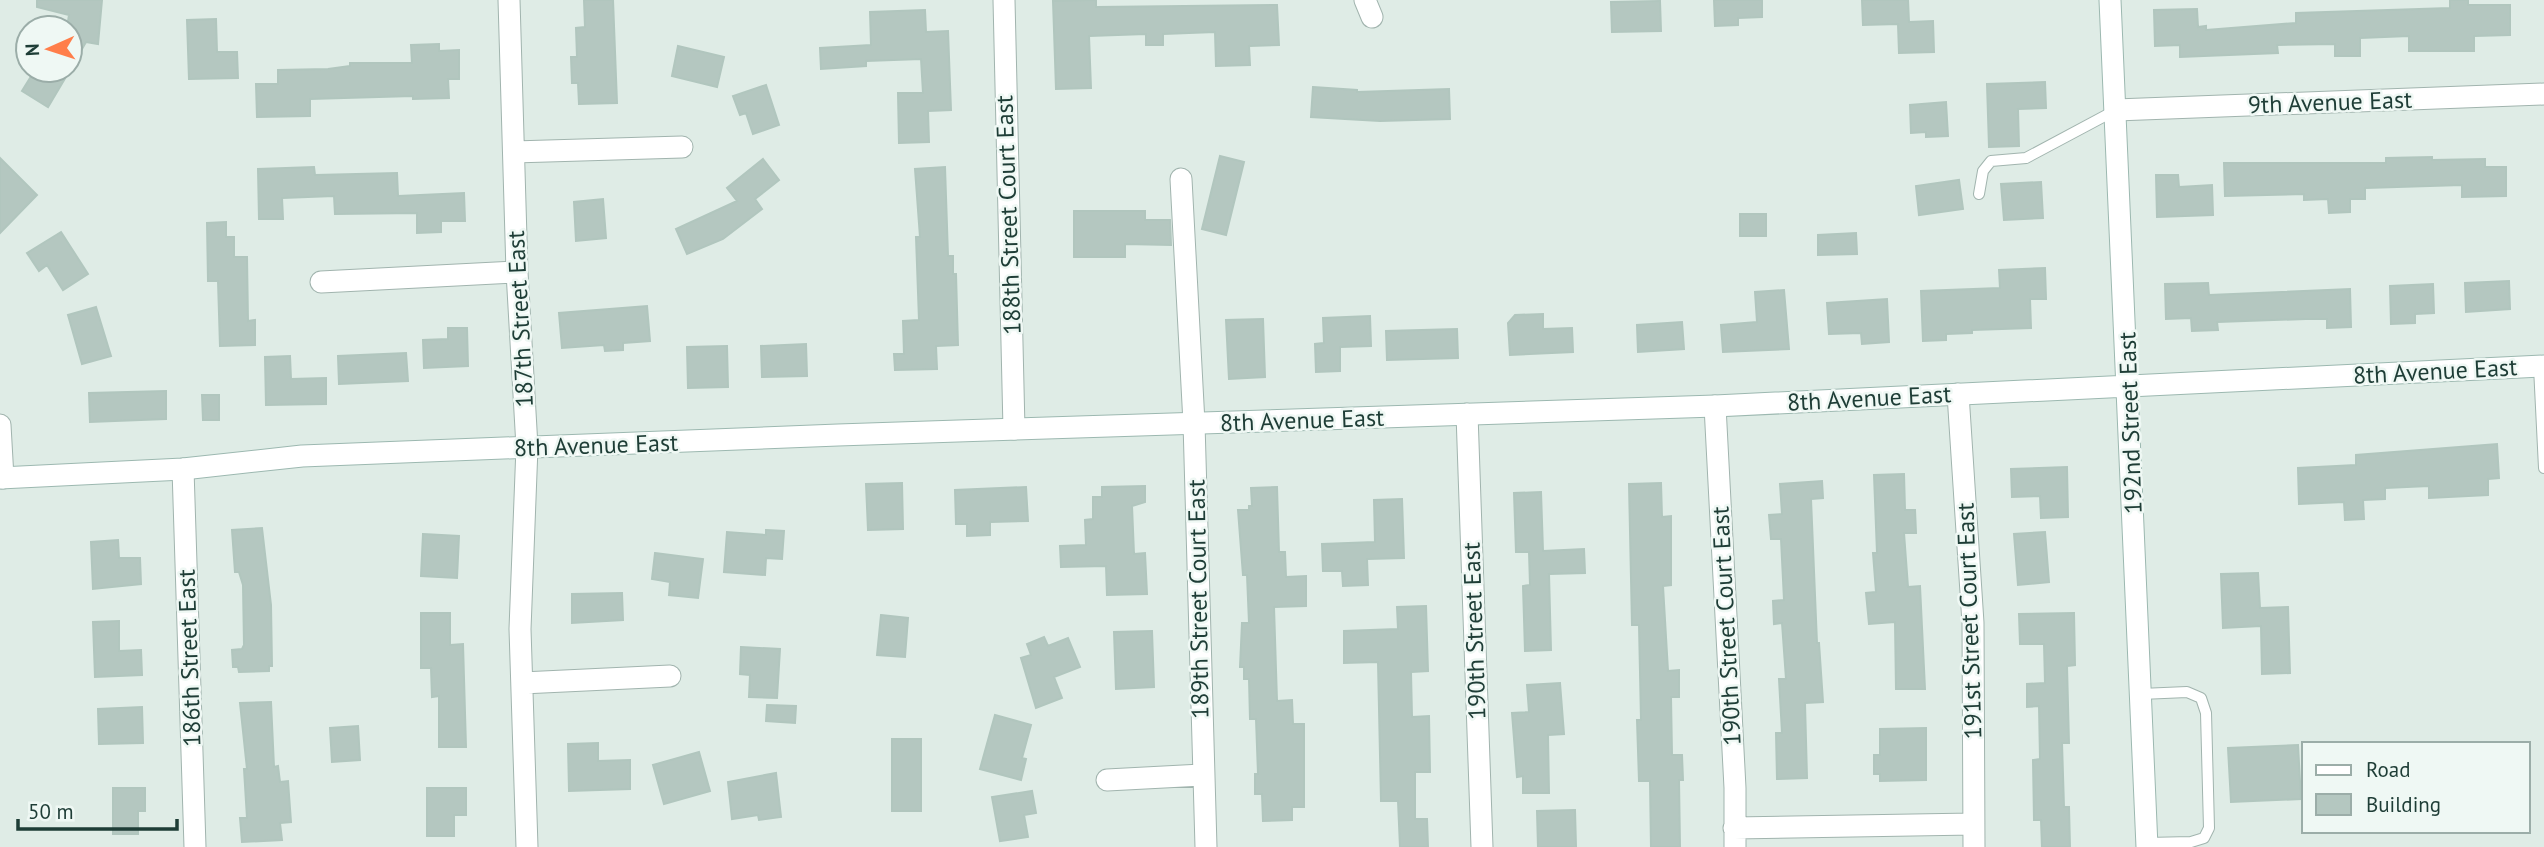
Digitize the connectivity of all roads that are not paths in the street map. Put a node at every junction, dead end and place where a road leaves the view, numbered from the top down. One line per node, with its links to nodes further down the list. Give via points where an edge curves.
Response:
1 (509, 0): 7 (street, 187th Street East)
2 (1003, 0): 19 (street, 188th Street Court East)
3 (2110, 0): 5 (street, 192nd Street East)
4 (2544, 94): 5 (street, 9th Avenue East)
5 (2116, 110): 9 (lane, via 2026,158 1991,161 1983,171); 13 (street, 192nd Street East)
6 (682, 147): 7 (street)
7 (513, 152): 10 (street, 187th Street East)
8 (1181, 179): 17 (street, 8th Avenue East)
9 (1979, 194)
10 (517, 272): 11 (street); 20 (street, 187th Street East)
11 (321, 282)
12 (2542, 366): 13 (street, 8th Avenue East); 21 (lane)
13 (2129, 386): 14 (street, 8th Avenue East); 26 (street, 192nd Street East)
14 (1958, 394): 15 (street, 8th Avenue East); 29 (street, 191st Street Court East, via 1973,623)
15 (1715, 406): 16 (street, 8th Avenue East); 30 (street, 190th Street Court East)
16 (1467, 414): 17 (street, 8th Avenue East); 35 (street, 190th Street East)
17 (1194, 424): 19 (street, 8th Avenue East); 27 (street, 189th Street Court East)
18 (0, 425): 23 (street)
19 (1014, 429): 20 (street, 8th Avenue East)
20 (527, 447): 22 (street, 8th Avenue East, via 302,456); 25 (street, 187th Street East, via 520,587)
21 (2544, 468)
22 (183, 469): 23 (street, 8th Avenue East); 32 (street, 186th Street East)
23 (1, 478)
24 (670, 676): 25 (street)
25 (522, 683): 33 (street, 187th Street East)
26 (2141, 694): 31 (street, 192nd Street East); 31 (lane, via 2187,692 2201,698 2206,713 2209,828 2204,838 2191,842)
27 (1202, 775): 28 (street); 34 (street, 189th Street Court East)
28 (1107, 779)
29 (1973, 824): 30 (street); 36 (street, 191st Street Court East)
30 (1735, 838)
31 (2147, 845)
32 (195, 847)
33 (527, 847)
34 (1206, 847)
35 (1482, 847)
36 (1974, 847)

